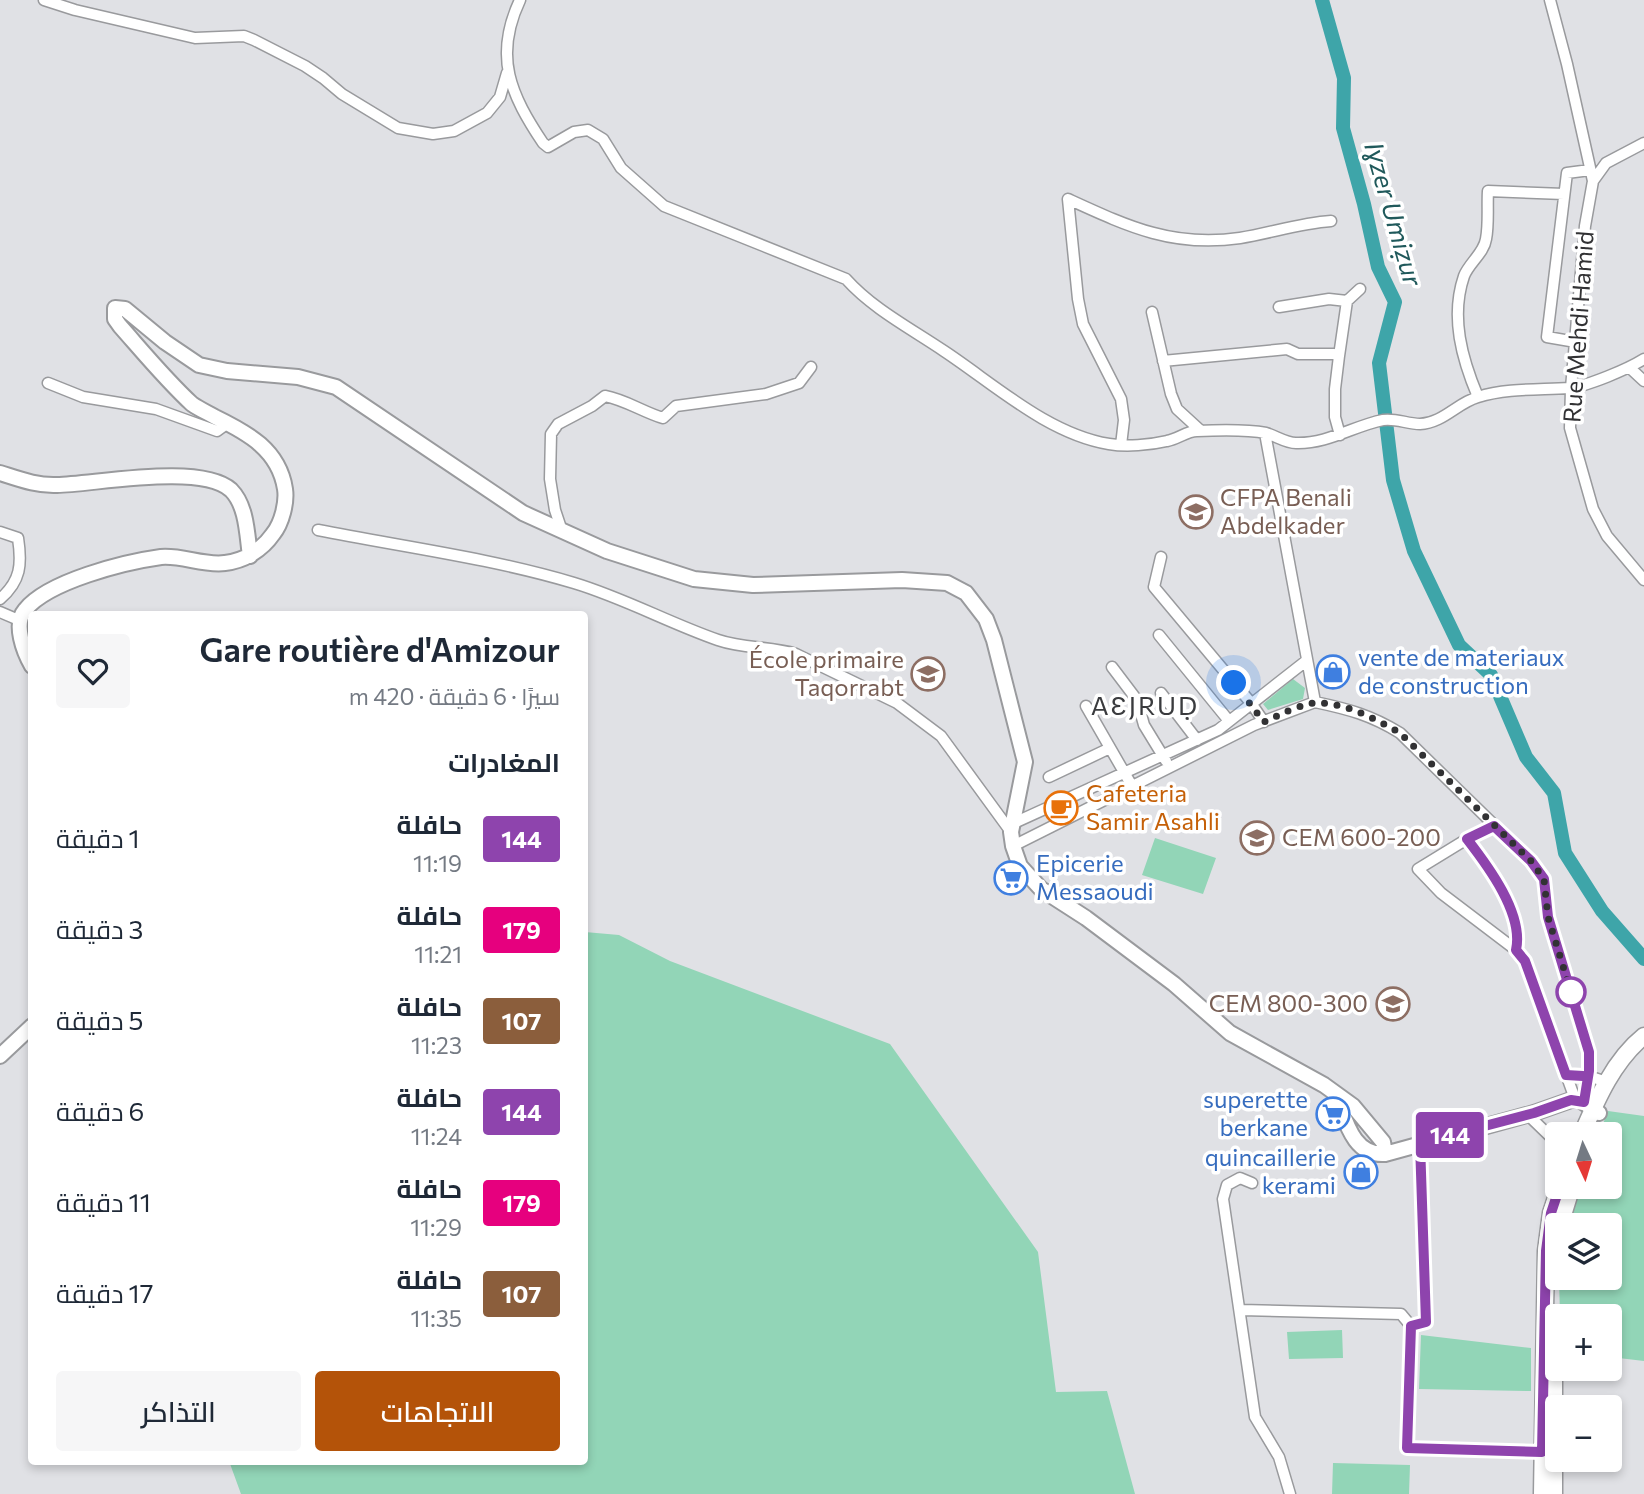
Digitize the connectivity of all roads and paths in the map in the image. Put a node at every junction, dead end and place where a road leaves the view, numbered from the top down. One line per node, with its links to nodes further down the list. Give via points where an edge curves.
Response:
1 (44, 0): 4 (street, via 195,38 244,36 304,66 398,128 433,134 454,131 487,113 500,97)
2 (520, 0): 4 (street, via 508,39)
3 (1550, 0): 6 (street)
4 (508, 69): 28 (street, via 521,111 543,144 548,147 574,132 589,131 603,139 621,168 664,206 845,279 861,296 1014,401 1080,435)
5 (1644, 143): 7 (street, via 1606,163)
6 (1590, 170): 7 (street); 8 (street, via 1567,173)
7 (1593, 181): 14 (street, Rue Mehdi Hamid)
8 (1564, 194): 14 (street, via 1547,337); 23 (street, via 1488,191 1486,242 1465,275 1458,308 1460,346)
9 (1331, 221): 28 (street, via 1240,238 1161,237 1068,199 1083,324 1121,399)
10 (1360, 289): 11 (street)
11 (1347, 301): 12 (street, via 1329,299); 15 (street)
12 (1279, 307)
13 (1152, 312): 17 (street)
14 (1576, 342): 22 (street, Rue Mehdi Hamid)
15 (1339, 356): 17 (street, via 1287,349); 27 (street, via 1335,417)
16 (1644, 359): 19 (street)
17 (1163, 361): 25 (street, via 1178,410)
18 (811, 367): 31 (street, via 799,383 766,394 676,406 663,418 606,396 558,424 551,434 550,479)
19 (1629, 368): 20 (street); 22 (street)
20 (1644, 381)
21 (48, 383): 24 (street, via 83,397 156,409 217,432)
22 (1571, 388): 23 (street); 35 (street, Rue Mehdi Hamid, via 1570,429 1593,509 1607,536)
23 (1478, 397): 27 (street, via 1438,420 1420,424 1383,420)
24 (228, 423): 31 (main road, via 195,406 175,388 120,326 115,308 125,309 199,365 298,377 336,387 523,513); 33 (main road, via 267,449 283,475 287,500 275,533)
25 (1202, 431): 26 (street); 28 (street, via 1167,441)
26 (1265, 433): 27 (street, via 1294,444); 41 (street)
27 (1340, 435)
28 (1121, 444)
29 (0, 473): 33 (main road, via 33,484 57,485 173,476 208,481 229,489 239,502)
30 (318, 530): 57 (street, via 456,553 575,583 718,640 796,654 897,703 941,736)
31 (562, 531): 57 (main road, via 694,579 753,585 902,580 947,583 966,593 986,619 994,640 1025,762)
32 (0, 532): 36 (street, via 19,538 22,561 11,590)
33 (250, 556): 38 (main road, via 224,563 164,557 93,573 54,588 24,611)
34 (1161, 557): 45 (street, via 1154,587)
35 (1644, 580)
36 (0, 599)
37 (0, 612): 38 (street)
38 (20, 621): 40 (main road)
39 (1159, 635): 47 (street)
40 (28, 655)
41 (1306, 661): 44 (street); 45 (street)
42 (1112, 667): 51 (street, via 1137,700 1144,725)
43 (1161, 694): 49 (street)
44 (1315, 702): 48 (street); 56 (street, via 1353,710 1400,733)
45 (1251, 703): 47 (street); 48 (street)
46 (1086, 706): 50 (street)
47 (1229, 721): 49 (street)
48 (1264, 722): 52 (street)
49 (1197, 740): 51 (street)
50 (1110, 748): 53 (street); 54 (street)
51 (1163, 755): 52 (street); 53 (street)
52 (1170, 767): 55 (street)
53 (1124, 774): 55 (street); 57 (street)
54 (1049, 777)
55 (1132, 786): 57 (street)
56 (1494, 826): 58 (street); 65 (street, via 1544,879 1548,917 1589,1052)
57 (1013, 834): 67 (main road, via 1020,866 1041,889 1174,984 1230,1032)
58 (1467, 839): 59 (street, via 1498,880 1519,936); 59 (street, via 1418,869)
59 (1516, 950): 64 (street, via 1525,961)
60 (28, 1030): 63 (main road)
61 (1644, 1035): 66 (main road)
62 (1644, 1043): 68 (main road)
63 (0, 1056)
64 (1566, 1075): 65 (street); 68 (street)
65 (1588, 1076): 66 (street); 68 (street)
66 (1607, 1082): 68 (main road)
67 (1336, 1096): 74 (main road, via 1366,1119 1383,1142); 74 (main road, via 1362,1150)
68 (1588, 1106): 69 (main road); 70 (main road); 71 (main road)
69 (1528, 1115): 72 (street); 73 (main road)
70 (1585, 1122)
71 (1590, 1122)
72 (1545, 1131)
73 (1420, 1143): 74 (main road); 79 (street, via 1426,1322)
74 (1385, 1154)
75 (1252, 1183): 78 (street, via 1240,1178 1227,1185 1223,1199)
76 (1556, 1199): 77 (main road, via 1548,1228)
77 (1549, 1304)
78 (1241, 1310): 79 (street, via 1401,1314); 83 (street, via 1255,1417 1279,1457)
79 (1411, 1326): 82 (street, via 1407,1448)
80 (1547, 1381): 82 (main road)
81 (1550, 1381): 85 (main road)
82 (1542, 1452): 84 (main road)
83 (1290, 1494)
84 (1542, 1494)
85 (1555, 1494)

